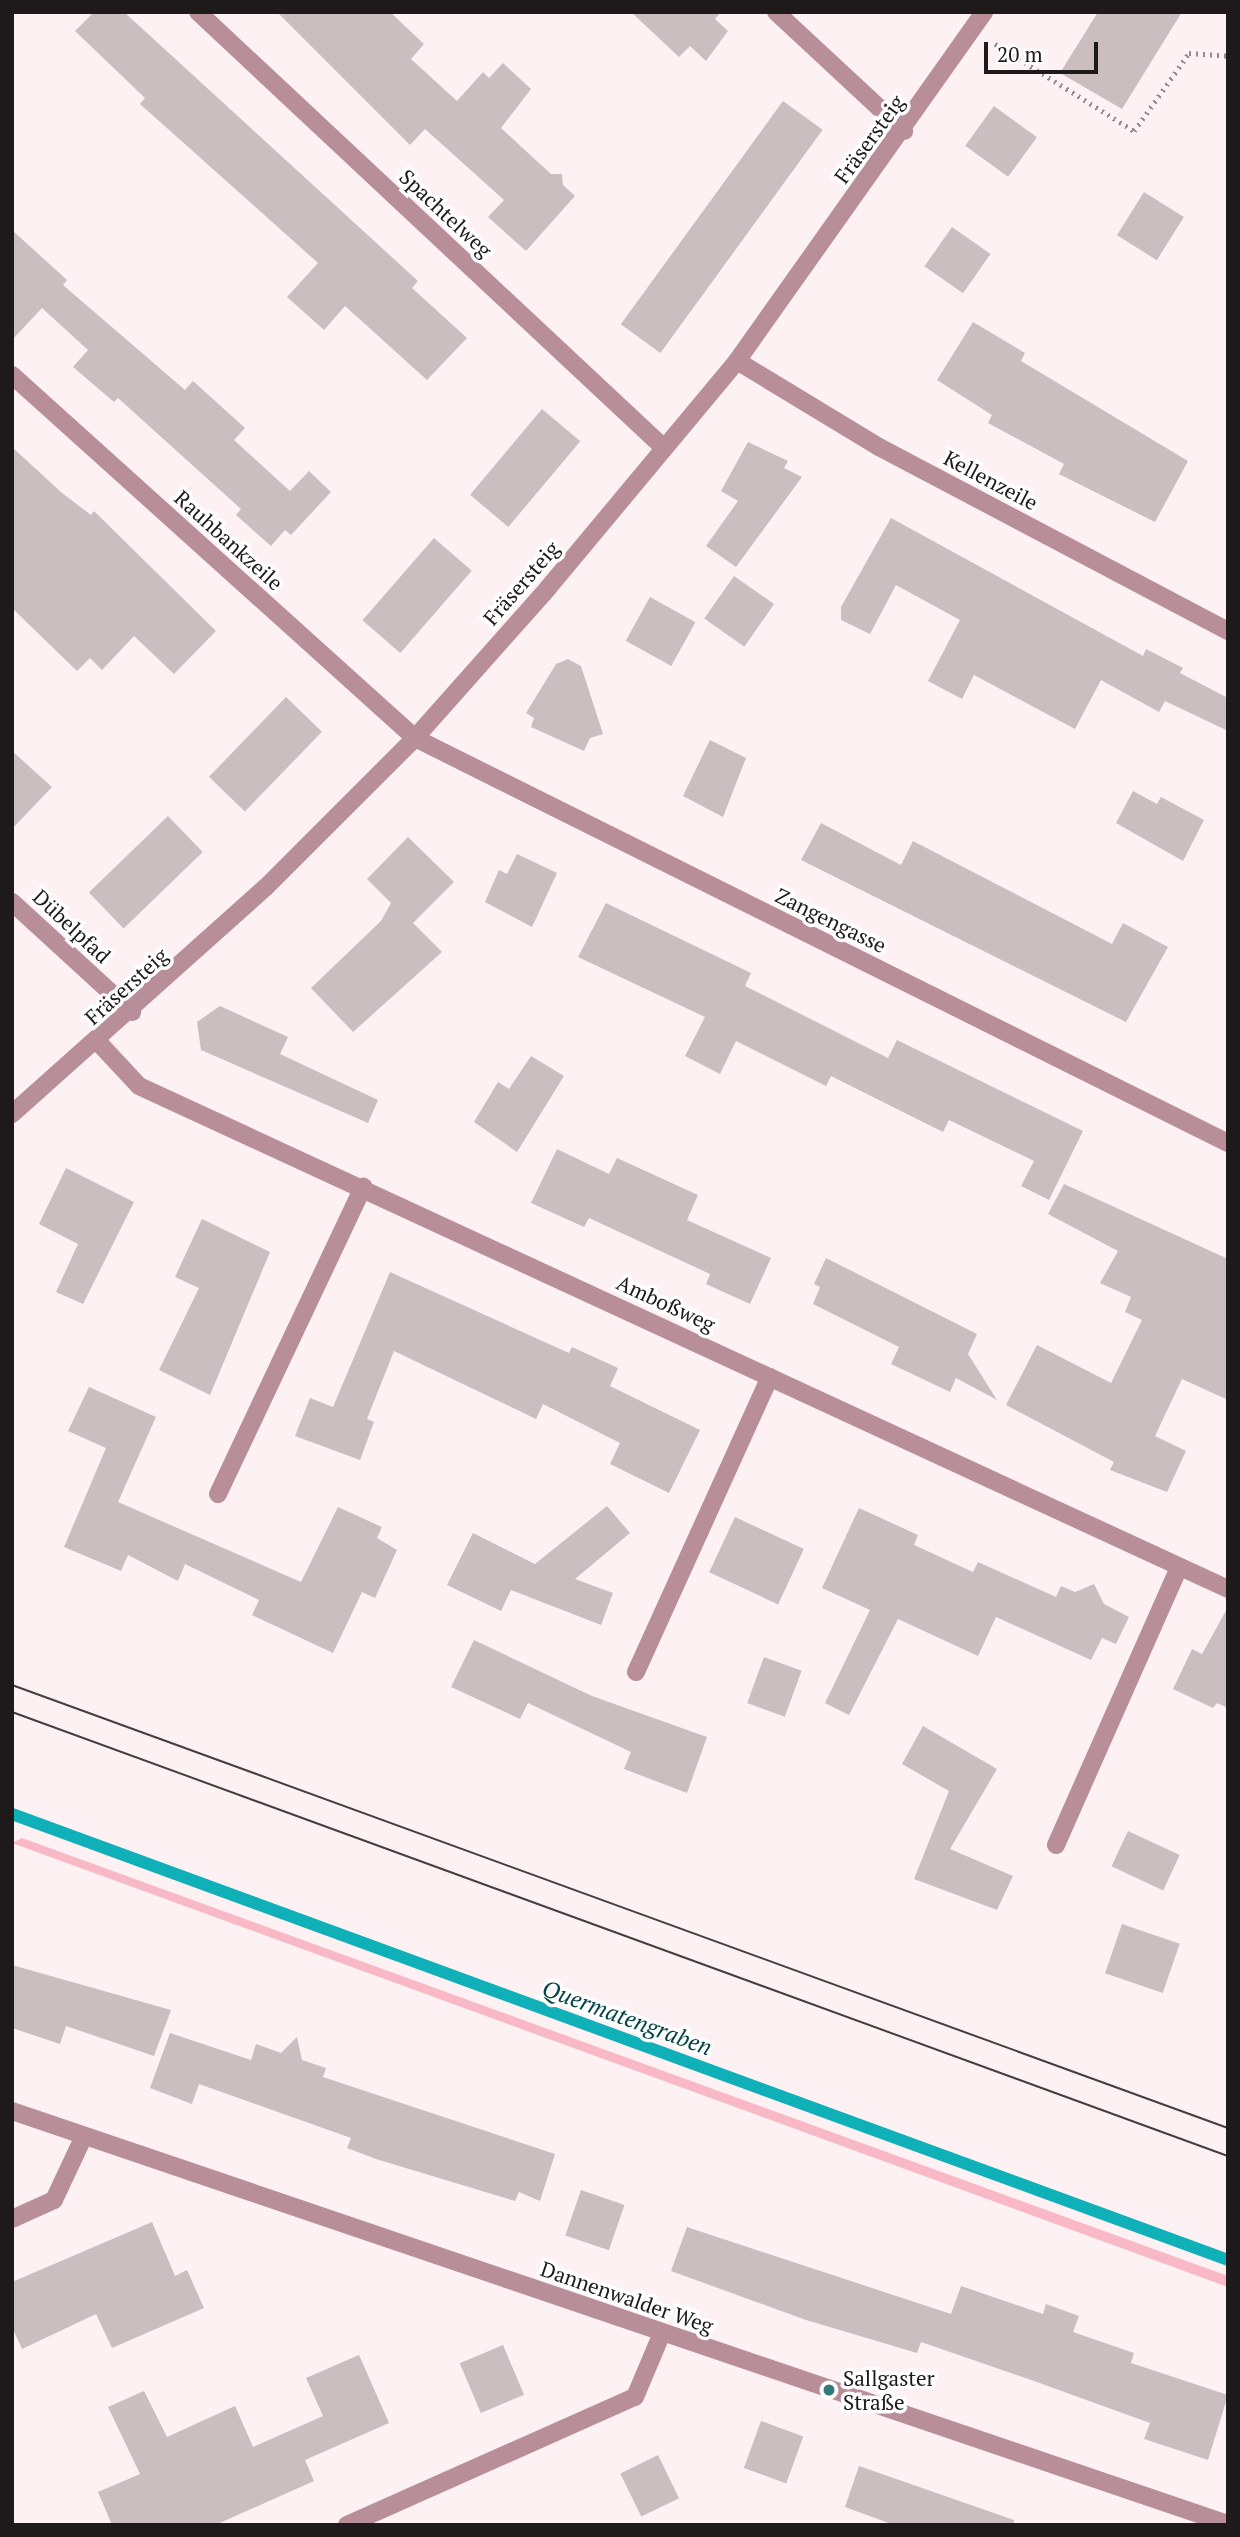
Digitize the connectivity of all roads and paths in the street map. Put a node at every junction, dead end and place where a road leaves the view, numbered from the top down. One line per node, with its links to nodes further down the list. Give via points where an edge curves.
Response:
1 (198, 12): 9 (street, Spachtelweg)
2 (776, 12): 6 (street)
3 (984, 12): 4 (street, Fräsersteig)
4 (973, 29): 5 (path, via 1135,131 1189,53); 6 (street, Fräsersteig)
5 (1228, 56)
6 (904, 131): 7 (street, Fräsersteig)
7 (737, 361): 9 (street, Fräsersteig); 10 (street, Kellenzeile, via 879,447)
8 (12, 375): 11 (street, Rauhbankzeile)
9 (664, 448): 11 (street, Fräsersteig)
10 (1228, 631)
11 (415, 738): 13 (street, Fräsersteig); 16 (street, Zangengasse)
12 (12, 902): 13 (street, Dübelpfad)
13 (132, 1012): 14 (street, Fräsersteig)
14 (97, 1042): 15 (street, Fräsersteig); 17 (street, Amboßweg, via 139,1086)
15 (12, 1114)
16 (1228, 1143)
17 (363, 1187): 18 (street, Amboßweg); 19 (street)
18 (770, 1377): 20 (street, Amboßweg); 22 (street)
19 (218, 1494)
20 (1180, 1567): 21 (street, Amboßweg); 23 (street)
21 (1228, 1589)
22 (636, 1672)
23 (1056, 1845)
24 (12, 2111): 25 (street, Dannenwalder Weg)
25 (84, 2136): 26 (street, via 54,2200); 27 (street, Dannenwalder Weg)
26 (12, 2219)
27 (662, 2333): 28 (street, Dannenwalder Weg); 29 (street, via 635,2397)
28 (1228, 2524)
29 (347, 2525)

